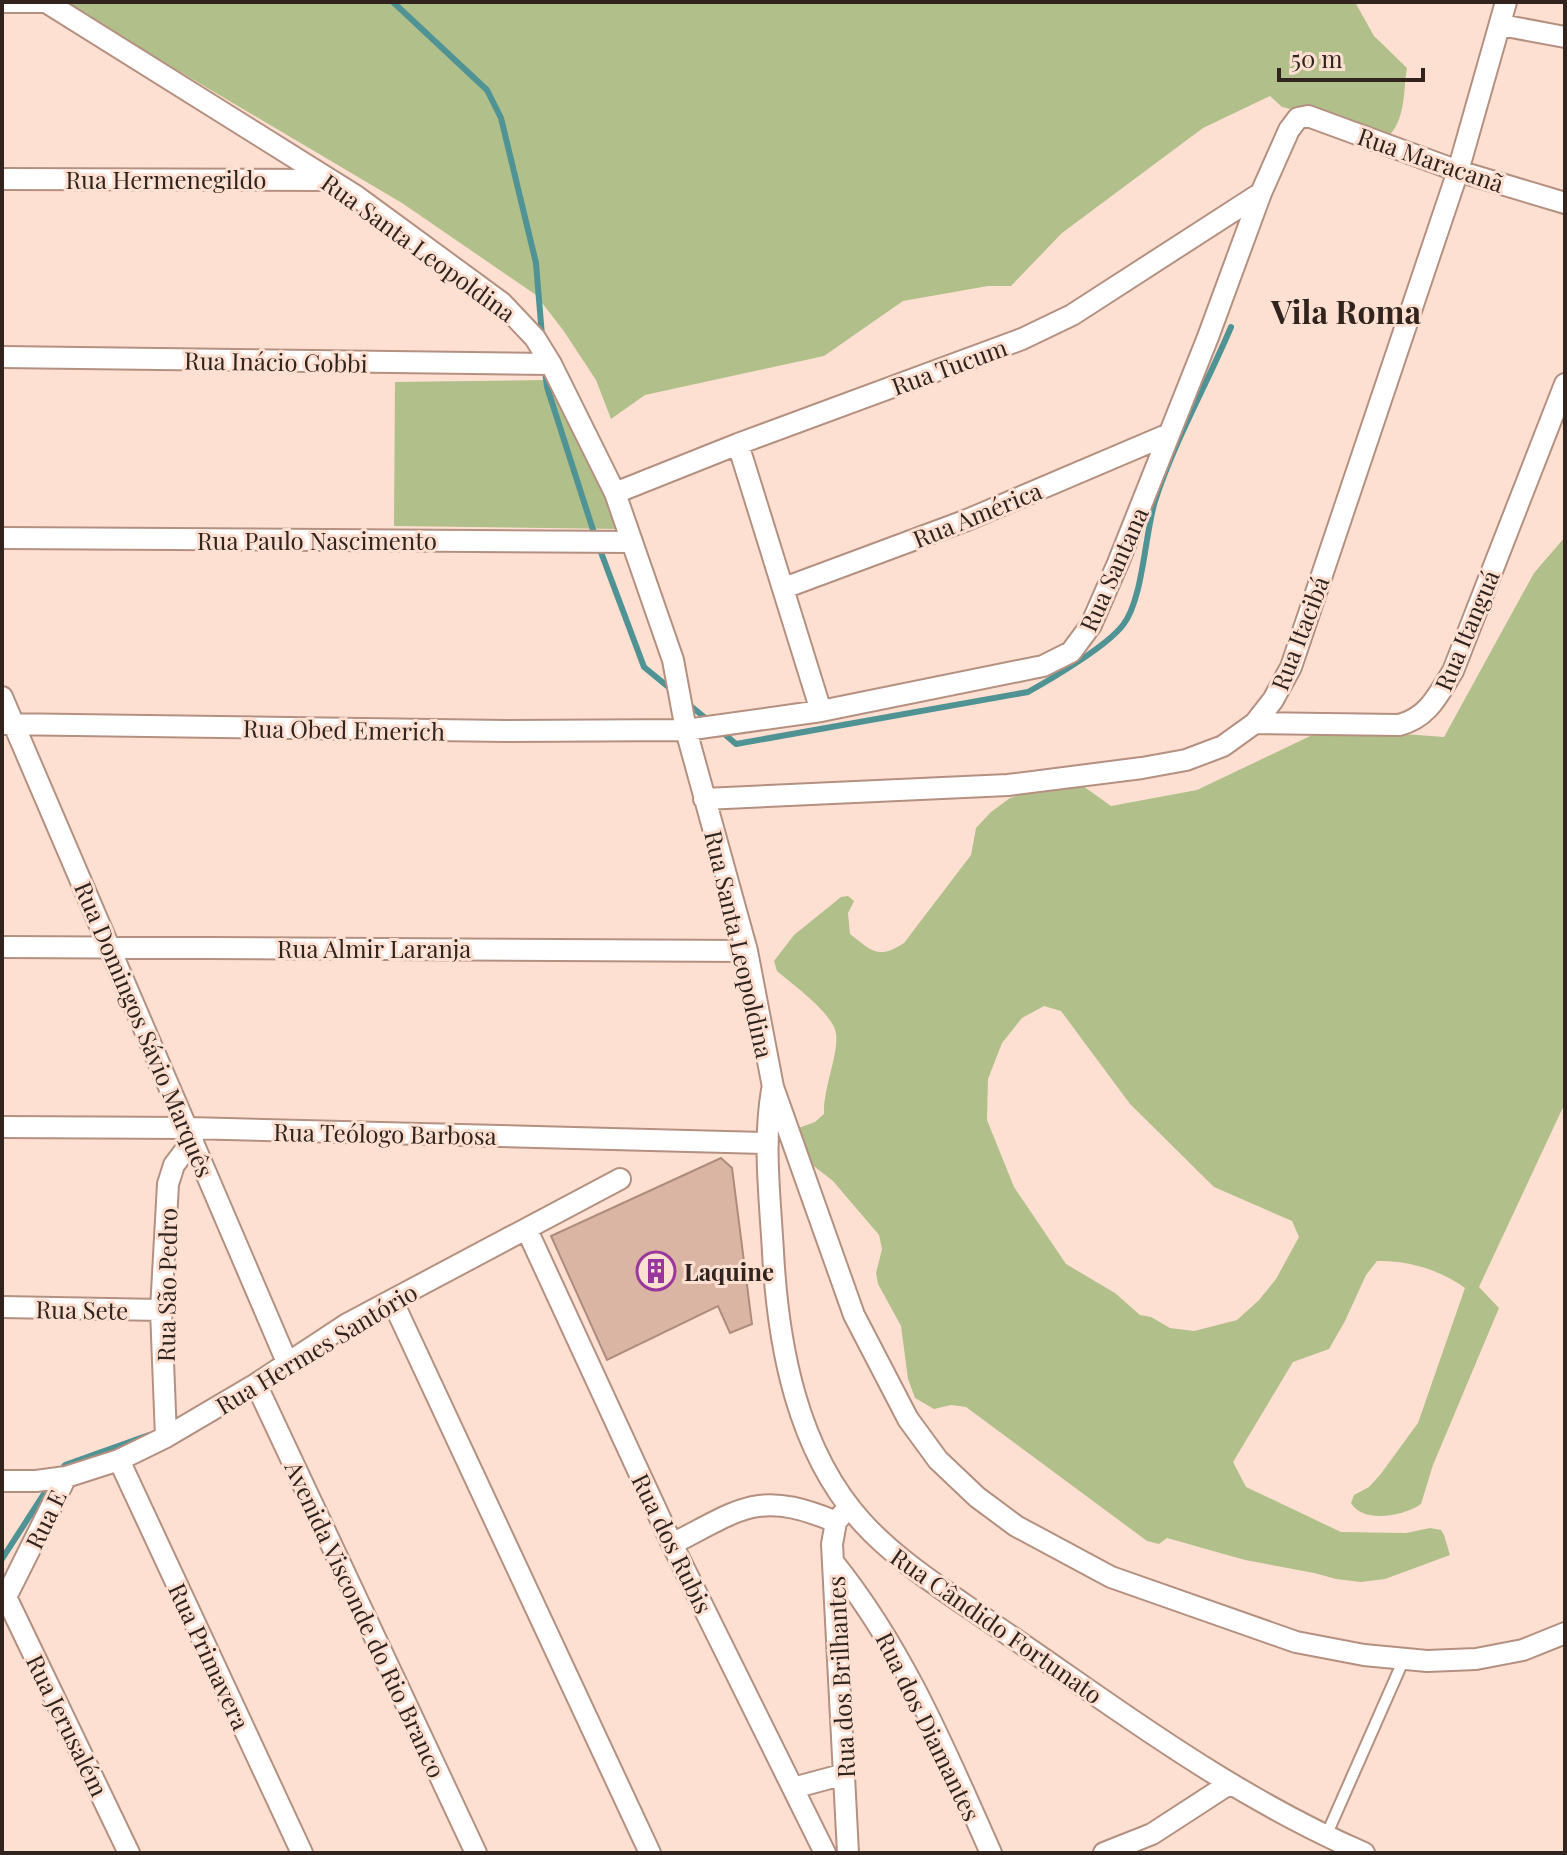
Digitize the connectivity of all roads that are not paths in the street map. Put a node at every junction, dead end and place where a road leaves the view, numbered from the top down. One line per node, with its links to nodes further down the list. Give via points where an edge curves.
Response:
1 (2, 2): 2 (street)
2 (46, 2): 9 (street, Rua Santa Leopoldina)
3 (1506, 2): 4 (street, Rua Itacibá)
4 (1501, 25): 5 (street); 7 (street, Rua Itacibá)
5 (1565, 37)
6 (1298, 118): 7 (street, Rua Maracanã, via 1308,116); 10 (street, Rua Santana)
7 (1458, 171): 11 (street, Rua Maracanã); 23 (street, Rua Itacibá, via 1291,667)
8 (2, 179): 9 (street, Rua Hermenegildo)
9 (330, 180): 13 (street, Rua Santa Leopoldina, via 502,303)
10 (1261, 193): 15 (street, Rua Santana); 16 (street, Rua Tucum, via 1072,315 1022,339)
11 (1565, 203)
12 (2, 357): 13 (street, Rua Inácio Gobbi)
13 (551, 364): 17 (street, Rua Santa Leopoldina)
14 (1565, 384): 23 (street, Rua Itanguá, via 1453,671 1433,705 1415,721 1399,725)
15 (1169, 434): 20 (street, Rua América, via 967,520); 22 (street, Rua Santana, via 1091,625 1071,652 1043,666)
16 (738, 444): 17 (street, Rua Tucum); 20 (street)
17 (615, 493): 19 (street, Rua Santa Leopoldina)
18 (2, 538): 19 (street, Rua Paulo Nascimento)
19 (632, 542): 25 (street, Rua Santa Leopoldina, via 673,660)
20 (784, 588): 22 (street)
21 (2, 697): 24 (street, Rua Domingos Sávio Marquês)
22 (821, 711): 25 (street, Rua Santana)
23 (1255, 723): 26 (street, Rua Itacibá, via 1223,746 1142,768 1008,785)
24 (8, 724): 25 (street, Rua Obed Emerich); 28 (street, Rua Domingos Sávio Marquês)
25 (686, 730): 26 (street, Rua Santa Leopoldina)
26 (704, 799): 29 (street, Rua Santa Leopoldina)
27 (2, 947): 28 (street, Rua Almir Laranja)
28 (109, 947): 29 (street, Rua Almir Laranja); 32 (street, Rua Domingos Sávio Marquês)
29 (747, 951): 30 (street, Rua Santa Leopoldina)
30 (773, 1087): 33 (street, Rua Cândido Fortunato); 51 (street, Rua Santa Leopoldina, via 854,1315 881,1372 938,1460 977,1497 1016,1526 1111,1577 1296,1642)
31 (2, 1127): 32 (street, Rua Teólogo Barbosa)
32 (190, 1134): 33 (street, Rua Teólogo Barbosa); 38 (street, Rua São Pedro, via 168,1184); 39 (street, Rua Domingos Sávio Marquês)
33 (767, 1143): 45 (street, Rua Cândido Fortunato, via 776,1297 794,1396 817,1453)
34 (620, 1179): 35 (street, Rua Hermes Santório)
35 (527, 1230): 36 (street, Rua Hermes Santório); 47 (street, Rua dos Rubis)
36 (392, 1300): 39 (street, Rua Hermes Santório); 60 (street)
37 (2, 1307): 38 (street, Rua Sete)
38 (161, 1310): 41 (street, Rua São Pedro)
39 (287, 1362): 40 (street, Rua Hermes Santório)
40 (256, 1384): 41 (street, Rua Hermes Santório); 59 (street, Avenida Visconde do Rio Branco)
41 (166, 1437): 42 (street, Rua Hermes Santório)
42 (119, 1460): 43 (street, Rua Hermes Santório); 58 (street, Rua Primavera)
43 (66, 1477): 44 (street, Rua Hermes Santório); 49 (street, Rua E)
44 (2, 1481)
45 (849, 1506): 46 (street); 53 (street, Rua Cândido Fortunato, via 887,1547 924,1576)
46 (836, 1522): 47 (street, via 792,1506 746,1506); 48 (street, Rua dos Brilhantes)
47 (672, 1544): 54 (street, Rua dos Rubis)
48 (834, 1563): 52 (street, Rua dos Brilhantes); 63 (street, Rua dos Diamantes, via 891,1643)
49 (4, 1601): 57 (street, Rua Jerusalém)
50 (1565, 1633): 51 (street, Rua Santa Leopoldina, via 1523,1650 1476,1659)
51 (1404, 1659): 56 (lane)
52 (845, 1774): 54 (street); 62 (street, Rua dos Brilhantes)
53 (1229, 1784): 55 (street); 56 (street, Rua Cândido Fortunato)
54 (793, 1788): 61 (street, Rua dos Rubis)
55 (1152, 1834): 64 (street); 65 (street)
56 (1326, 1845): 66 (street, Rua Cândido Fortunato)
57 (129, 1853)
58 (302, 1853)
59 (476, 1853)
60 (650, 1853)
61 (825, 1853)
62 (848, 1853)
63 (991, 1853)
64 (1104, 1853)
65 (1161, 1853)
66 (1364, 1853)

